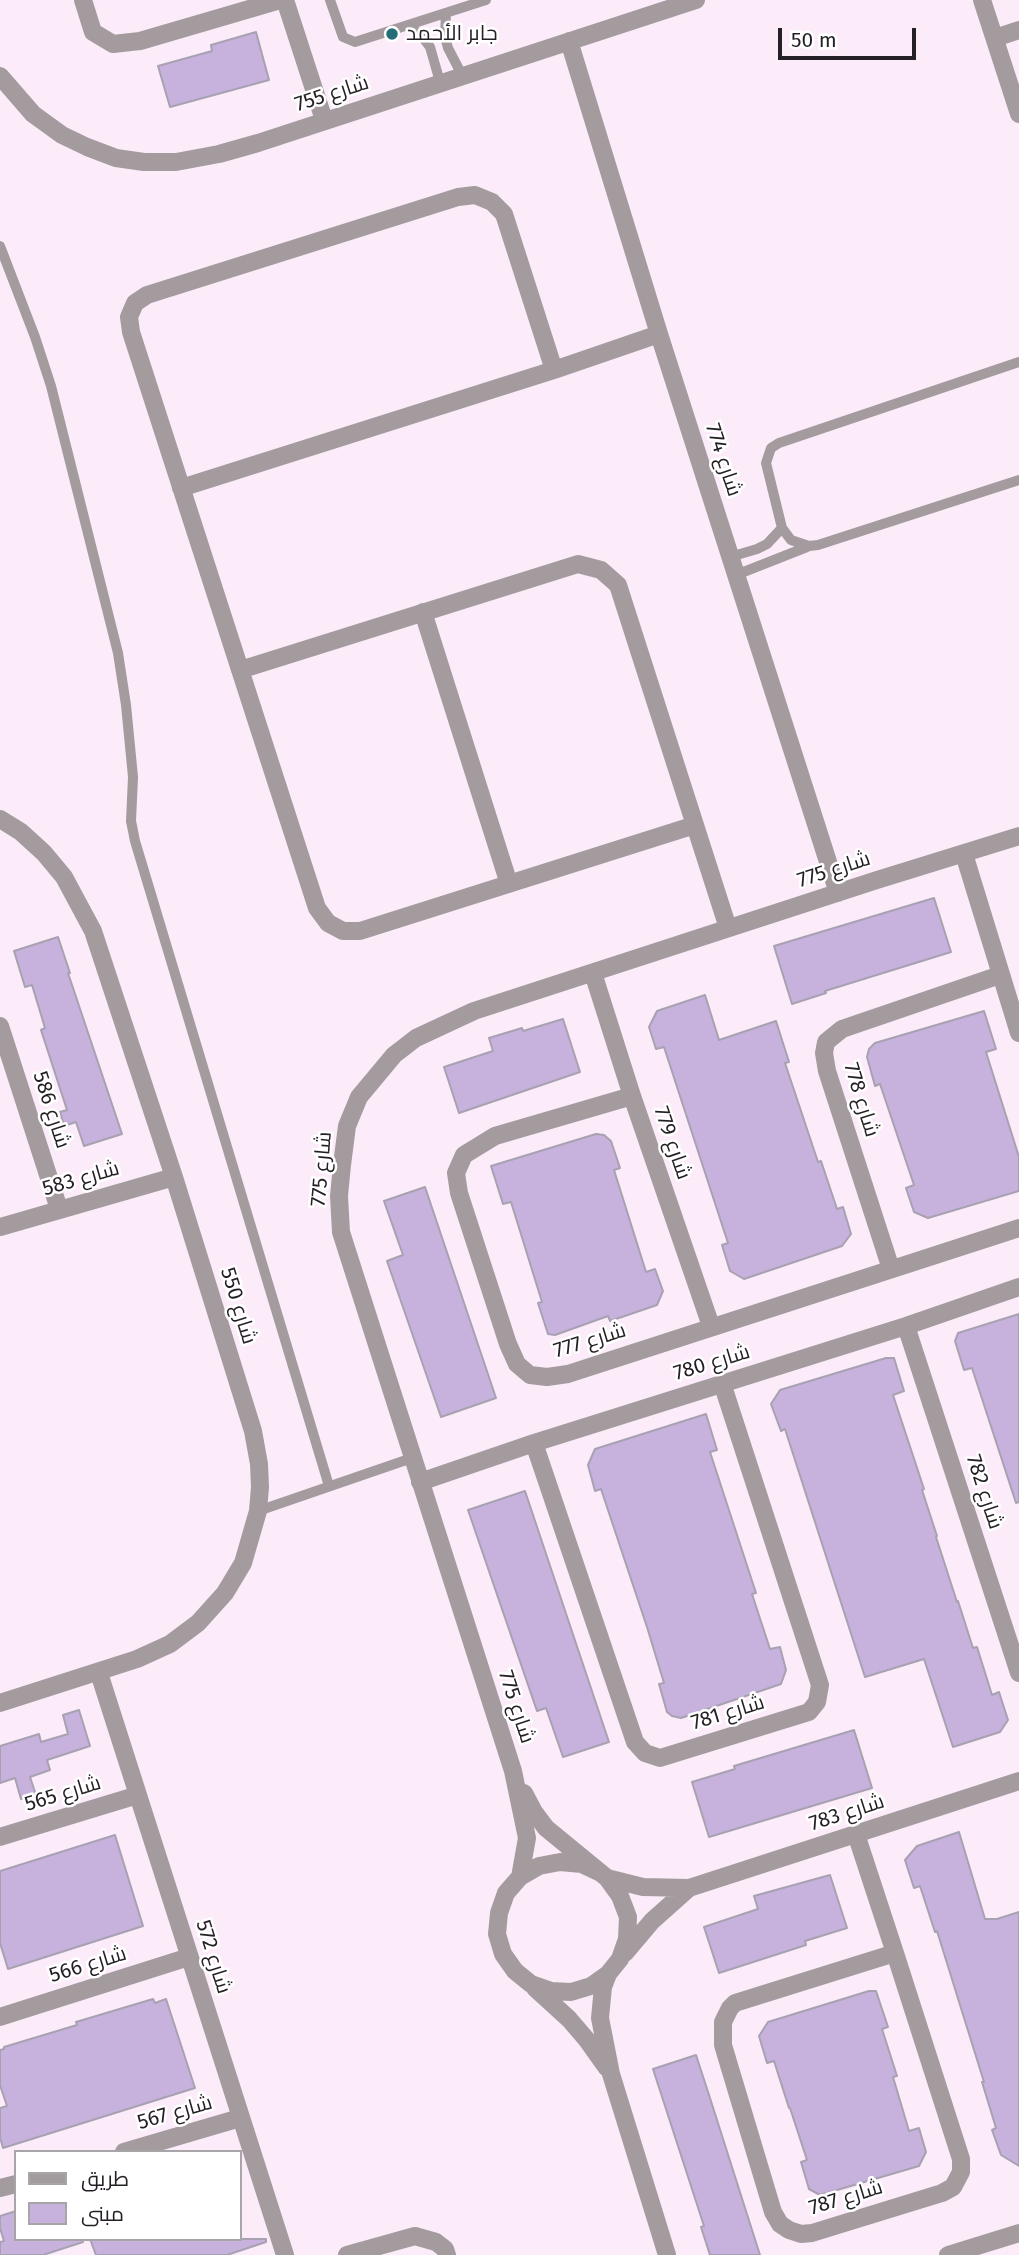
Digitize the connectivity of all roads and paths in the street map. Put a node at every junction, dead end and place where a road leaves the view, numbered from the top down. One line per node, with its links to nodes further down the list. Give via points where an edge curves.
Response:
1 (83, 0): 2 (street, via 93,32 113,44 140,41)
2 (282, 0): 16 (street)
3 (330, 0): 8 (lane, via 341,33 350,42)
4 (486, 0): 7 (lane)
5 (982, 0): 10 (street)
6 (692, 1): 11 (street, شارع 755)
7 (446, 13): 8 (lane); 12 (lane, via 445,37)
8 (409, 25): 14 (lane, via 430,47)
9 (1019, 30): 10 (street)
10 (995, 38): 15 (street)
11 (569, 41): 12 (street, شارع 755); 18 (street, شارع 774)
12 (462, 75): 14 (street, شارع 755)
13 (0, 76): 16 (street, شارع 755, via 33,114 61,135 116,158 144,162 219,154)
14 (440, 82): 16 (street, شارع 755)
15 (1019, 114)
16 (324, 120)
17 (0, 246): 53 (lane, via 51,386 118,653 133,777 135,841)
18 (659, 334): 20 (street); 25 (street, شارع 774)
19 (1019, 362): 23 (lane, via 775,445 766,463)
20 (554, 370): 22 (street); 22 (street, via 504,214 475,195 147,295 135,303 129,325)
21 (1019, 480): 24 (lane)
22 (181, 488): 28 (street)
23 (782, 528): 24 (lane, via 792,540); 25 (lane, via 766,544)
24 (809, 546): 26 (lane)
25 (730, 557): 26 (street, شارع 774)
26 (736, 575): 34 (street, شارع 774)
27 (423, 612): 28 (street); 30 (street, via 578,564 608,574 618,585); 33 (street)
28 (240, 670): 33 (street, via 317,908 328,923 343,931 360,931)
29 (0, 819): 41 (street, شارع 550, via 44,853 80,905 105,964)
30 (695, 825): 33 (street); 35 (street)
31 (1019, 836): 32 (street, شارع 775)
32 (964, 854): 34 (street, شارع 775); 37 (street)
33 (509, 884)
34 (838, 892): 35 (street, شارع 775)
35 (728, 928): 36 (street, شارع 775)
36 (593, 973): 40 (street, شارع 779); 51 (street, شارع 775, via 474,1011 416,1038 377,1074 359,1097 347,1126 339,1196 341,1232)
37 (1000, 975): 39 (street); 45 (street, شارع 778, via 842,1029 826,1042 827,1071)
38 (0, 1026): 42 (street, شارع 586)
39 (1019, 1032)
40 (632, 1096): 47 (street, شارع 779); 47 (street, شارع 777, via 495,1136 464,1155 457,1173 459,1193 508,1344 517,1364 530,1375 547,1377)
41 (174, 1177): 42 (street, شارع 583); 54 (street, شارع 550, via 253,1431 259,1464)
42 (59, 1209): 43 (street, شارع 583)
43 (0, 1227)
44 (1019, 1228): 45 (street, شارع 777)
45 (891, 1269): 47 (street, شارع 777)
46 (1019, 1287): 48 (street, شارع 780)
47 (711, 1326)
48 (906, 1326): 49 (street, شارع 780); 55 (street, شارع 782)
49 (722, 1383): 50 (street, شارع 780); 50 (street, شارع 781, via 820,1685 817,1702 809,1712 660,1758 645,1753 635,1742)
50 (534, 1443): 52 (street, شارع 780)
51 (412, 1458): 52 (street, شارع 775); 53 (lane)
52 (419, 1482): 59 (street, شارع 775)
53 (330, 1486): 54 (lane)
54 (258, 1511): 56 (street, شارع 550, via 243,1563 225,1593 198,1623 170,1644)
55 (1016, 1653): 57 (street, شارع 782)
56 (99, 1673): 58 (street, شارع 550); 61 (street, شارع 572)
57 (1019, 1673)
58 (0, 1703)
59 (513, 1771): 64 (street, شارع 775, via 546,1828); 65 (street, شارع 775, via 527,1838)
60 (1019, 1782): 62 (street, شارع 783)
61 (138, 1795): 63 (street, شارع 565); 68 (street, شارع 572)
62 (856, 1834): 66 (street, شارع 783); 67 (street, شارع 787)
63 (0, 1837)
64 (604, 1876): 65 (street, via 582,1864 560,1861); 66 (street, شارع 783, via 643,1887); 69 (street, via 621,1895 628,1917)
65 (520, 1877): 71 (street, via 502,1903 498,1934 503,1954)
66 (689, 1888): 69 (street, شارع 783, via 652,1921)
67 (895, 1953): 67 (street, شارع 787, via 735,2003 723,2022 723,2045 773,2212 789,2230 812,2233 942,2193 953,2187 961,2172 961,2159)
68 (189, 1957): 72 (street, شارع 566); 74 (street, شارع 572)
69 (620, 1959): 70 (street)
70 (608, 1974): 71 (street, via 571,1992); 73 (street, via 600,2018)
71 (531, 1984): 73 (street, via 587,2040)
72 (0, 2017)
73 (611, 2074): 81 (street)
74 (240, 2118): 75 (street, شارع 567); 78 (street, شارع 572)
75 (131, 2150)
76 (1019, 2233): 77 (street)
77 (986, 2249): 82 (street)
78 (285, 2255)
79 (346, 2255): 80 (street, via 415,2236 436,2242)
80 (447, 2255)
81 (667, 2255)
82 (948, 2255)

